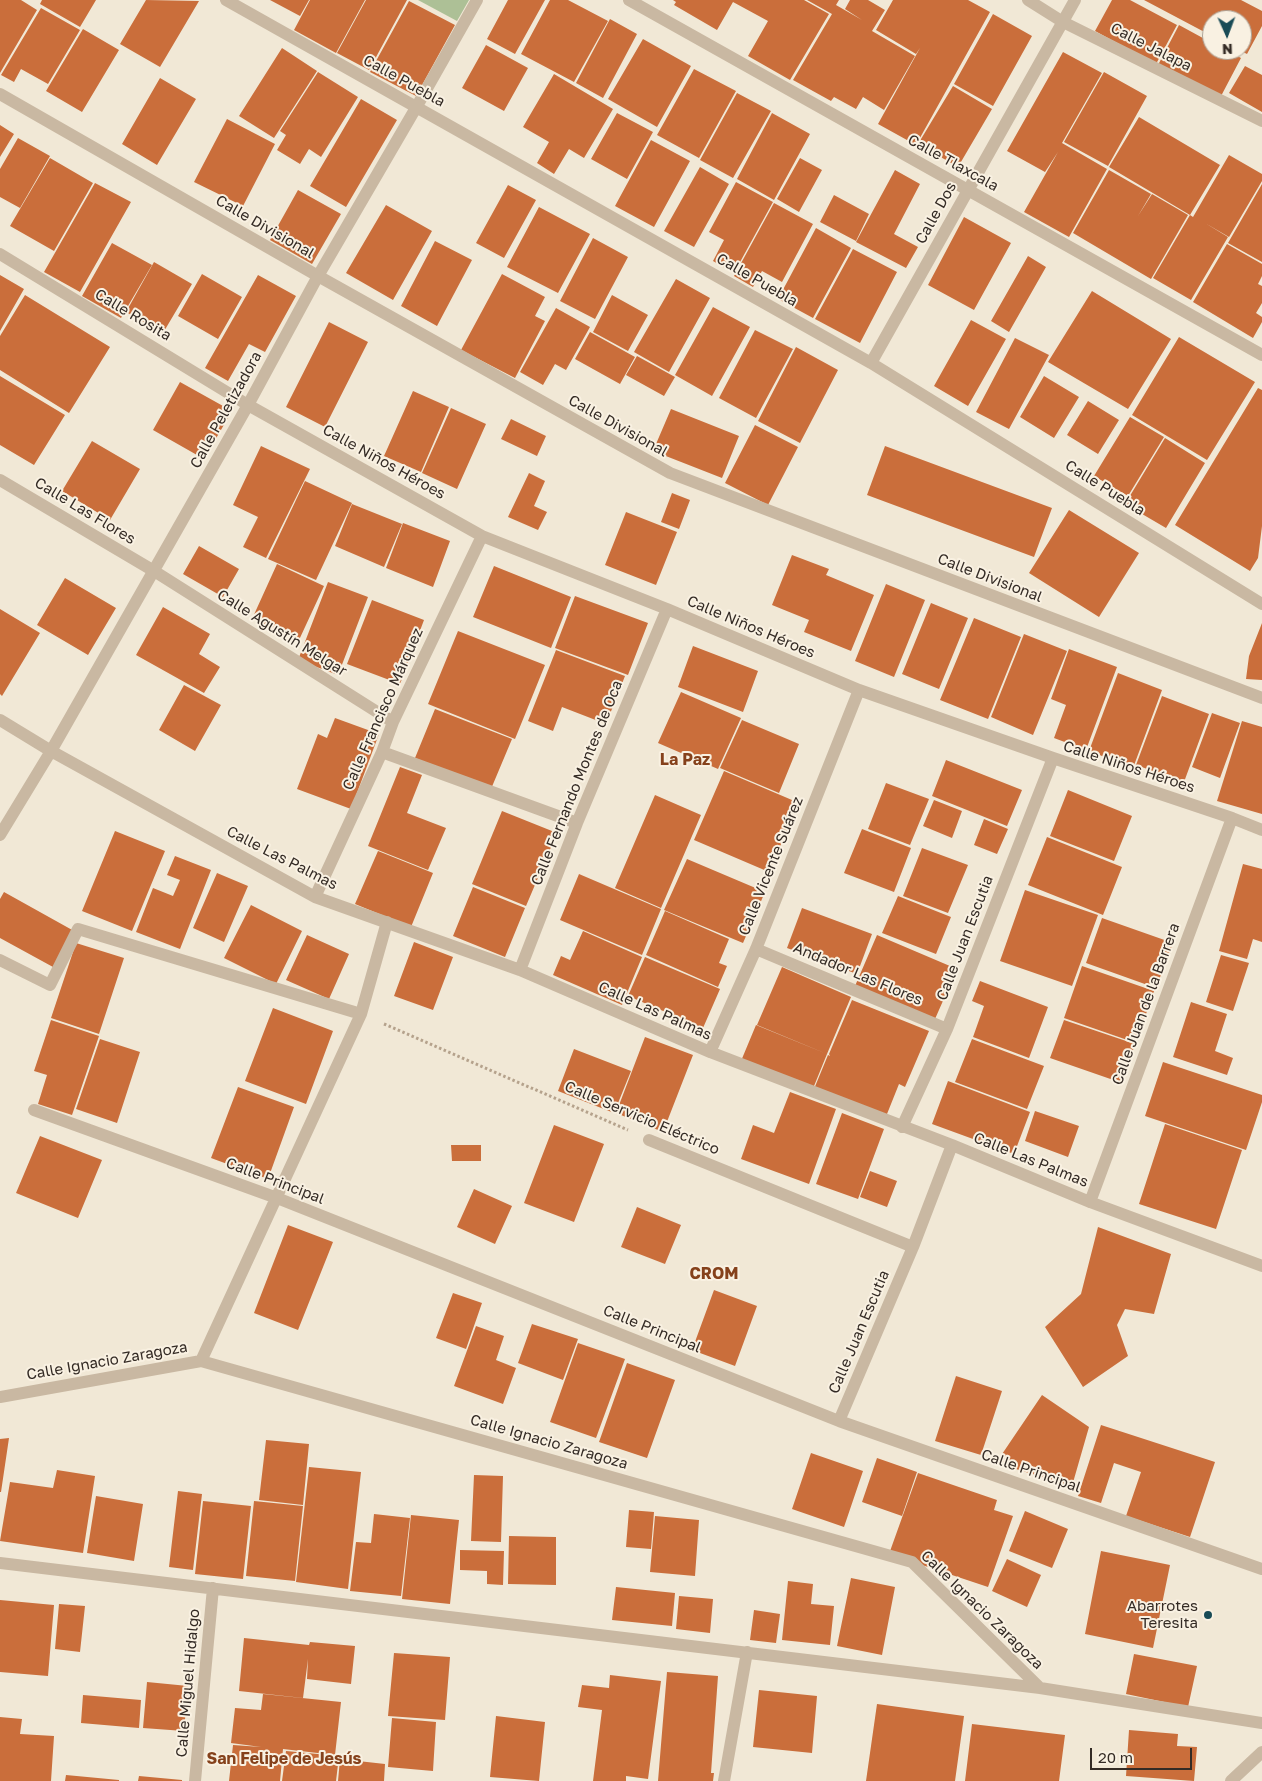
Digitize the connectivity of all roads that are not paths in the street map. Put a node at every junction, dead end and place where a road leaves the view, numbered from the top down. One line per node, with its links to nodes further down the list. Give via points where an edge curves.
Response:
1 (226, 0): 8 (street, Calle Puebla)
2 (477, 0): 8 (street, Calle Peletizadora)
3 (629, 0): 10 (street, Calle Tlaxcala)
4 (1028, 0): 6 (street, Calle Jalapa)
5 (1075, 0): 6 (street, Calle Dos)
6 (1063, 22): 9 (street, Calle Jalapa); 10 (street, Calle Dos)
7 (0, 94): 12 (street, Calle Divisional)
8 (417, 106): 12 (street, Calle Peletizadora); 14 (street, Calle Puebla)
9 (1262, 121)
10 (968, 190): 13 (street, Calle Tlaxcala); 14 (street, Calle Dos)
11 (0, 254): 15 (street, Calle Rosita)
12 (318, 276): 15 (street, Calle Peletizadora); 22 (street, Calle Divisional, via 670,473)
13 (1262, 355)
14 (871, 364): 19 (street, Calle Puebla)
15 (248, 405): 17 (street, Calle Niños Héroes); 18 (street, Calle Peletizadora)
16 (0, 480): 18 (street, Calle Las Flores)
17 (482, 536): 20 (street, Calle Niños Héroes); 24 (street, Calle Francisco Márquez)
18 (154, 571): 24 (street, Calle Agustín Melgar); 25 (street, Calle Peletizadora)
19 (1262, 604)
20 (667, 609): 21 (street, Calle Niños Héroes); 29 (street, Calle Fernando Montes de Oca)
21 (859, 690): 27 (street, Calle Niños Héroes); 34 (street, Calle Vicente Suárez)
22 (1262, 698)
23 (0, 720): 25 (street, Calle Las Palmas)
24 (393, 722): 26 (street, Calle Francisco Márquez)
25 (51, 751): 31 (street, Calle Peletizadora); 32 (street, Calle Las Palmas)
26 (382, 752): 29 (street); 32 (street, Calle Francisco Márquez)
27 (1053, 758): 28 (street, Calle Niños Héroes); 38 (street, Calle Juan Escutia)
28 (1232, 818): 30 (street, Calle Niños Héroes); 45 (street, Calle Juan de la Barrera)
29 (576, 823): 36 (street, Calle Fernando Montes de Oca)
30 (1262, 830)
31 (0, 835)
32 (315, 897): 33 (street, Calle Las Palmas)
33 (387, 922): 36 (street, Calle Las Palmas); 37 (street)
34 (756, 949): 38 (street, Andador Las Flores); 39 (street, Calle Vicente Suárez)
35 (0, 960): 37 (street, via 50,985 78,929)
36 (520, 970): 39 (street, Calle Las Palmas)
37 (361, 1014): 44 (street)
38 (947, 1029): 41 (street, Calle Juan Escutia)
39 (710, 1052): 41 (street, Calle Las Palmas)
40 (34, 1110): 44 (street, Calle Principal)
41 (902, 1127): 43 (street, Calle Las Palmas)
42 (649, 1140): 46 (street, Calle Servicio Eléctrico)
43 (952, 1145): 45 (street, Calle Las Palmas); 46 (street, Calle Juan Escutia)
44 (277, 1198): 48 (street); 50 (street, Calle Principal)
45 (1090, 1202): 47 (street, Calle Las Palmas)
46 (913, 1247): 50 (street, Calle Juan Escutia)
47 (1262, 1266)
48 (201, 1361): 49 (street, Calle Ignacio Zaragoza); 55 (street, Calle Ignacio Zaragoza, via 912,1562)
49 (0, 1397)
50 (839, 1421): 52 (street, Calle Principal)
51 (0, 1563): 53 (street, Calle Ignacio Zaragoza)
52 (1262, 1569)
53 (213, 1588): 54 (street, Calle Ignacio Zaragoza); 58 (street, Calle Miguel Hidalgo)
54 (747, 1652): 55 (street, Calle Ignacio Zaragoza); 59 (street)
55 (1040, 1688): 56 (street, Calle Ignacio Zaragoza)
56 (1262, 1723)
57 (1262, 1752): 60 (street)
58 (196, 1781)
59 (724, 1781)
60 (1231, 1781)

